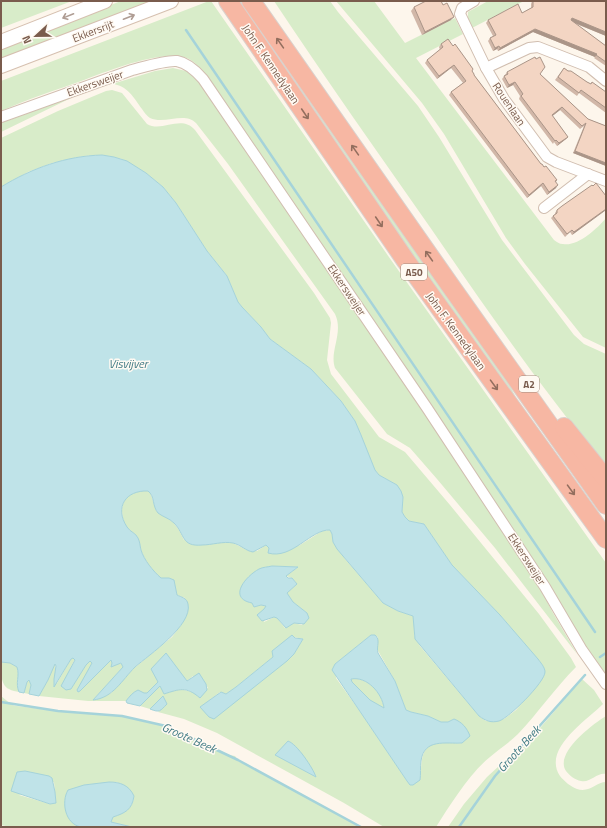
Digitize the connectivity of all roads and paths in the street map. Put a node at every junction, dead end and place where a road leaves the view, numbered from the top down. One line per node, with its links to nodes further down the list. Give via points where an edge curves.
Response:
1 (104, 1): 6 (main road, one-way to 6)
2 (228, 1): 17 (highway, John F. Kennedylaan / A50, one-way to 17, via 406,261)
3 (251, 1): 14 (highway, John F. Kennedylaan / A50, one-way to 3)
4 (474, 1): 8 (street, Rouenlaan, via 462,8 460,14)
5 (167, 3): 7 (main road, Ekkersrijt, one-way to 5)
6 (1, 42)
7 (1, 66)
8 (486, 68): 9 (street, via 530,48 538,47 589,67); 11 (street, Rouenlaan, via 504,99 548,157)
9 (606, 81)
10 (1, 117): 18 (street, Ekkersweijer, via 153,64 176,61 193,69 203,79 427,408)
11 (588, 174): 12 (street, Rouenlaan); 13 (street)
12 (606, 181)
13 (544, 208)
14 (452, 288): 15 (highway, A2); 16 (highway, John F. Kennedylaan / A50)
15 (606, 480)
16 (606, 505)
17 (606, 538)
18 (606, 684)

